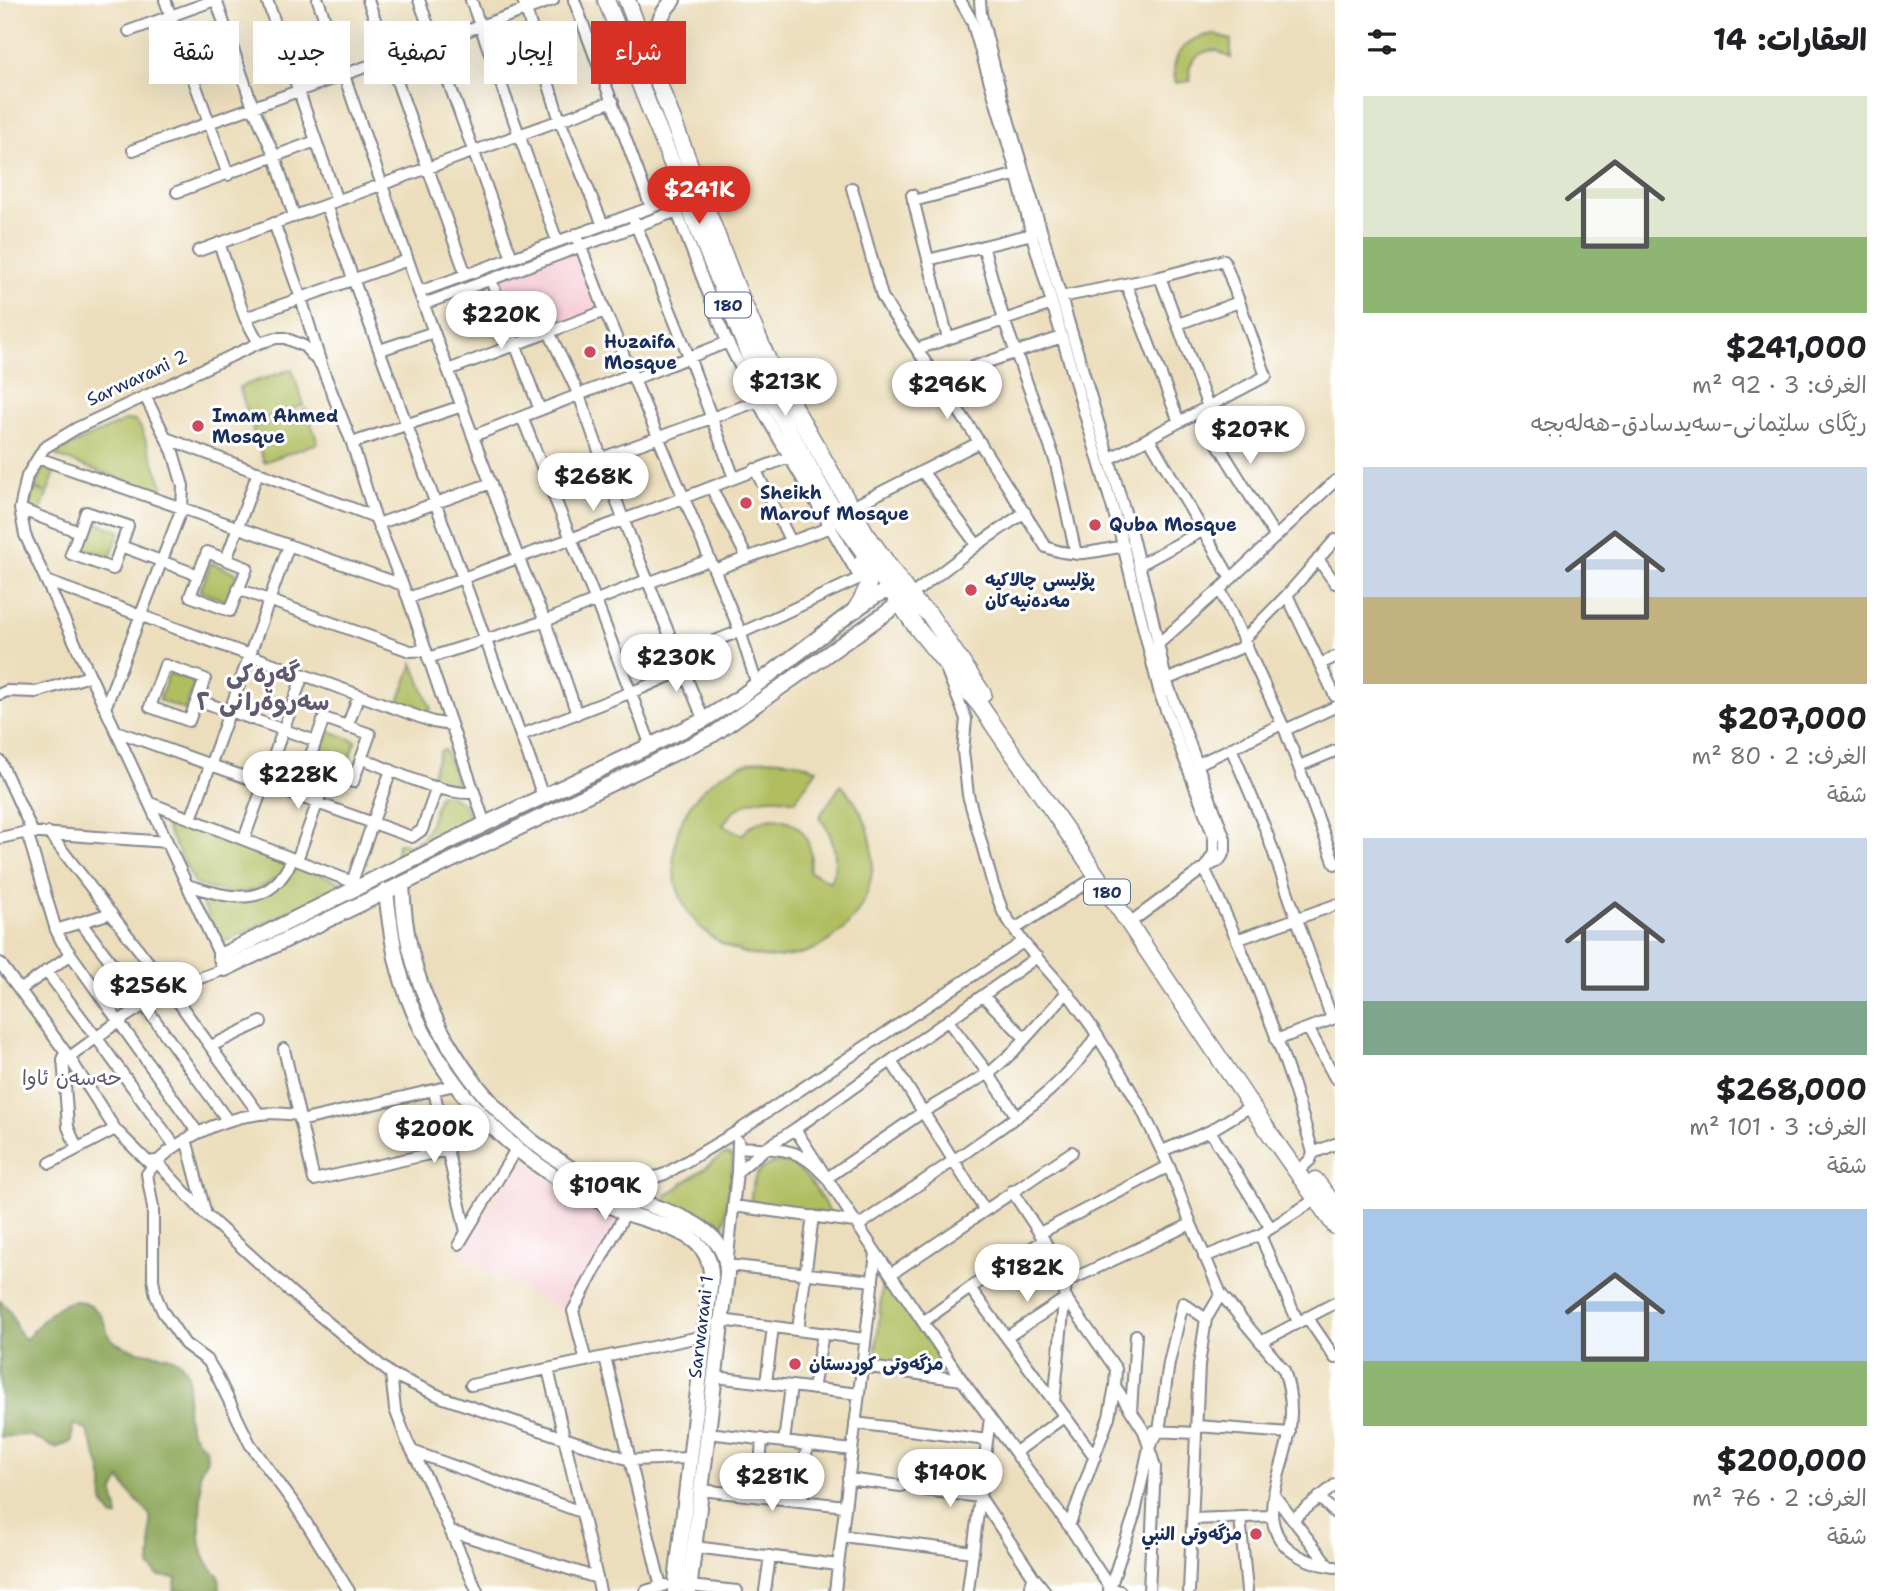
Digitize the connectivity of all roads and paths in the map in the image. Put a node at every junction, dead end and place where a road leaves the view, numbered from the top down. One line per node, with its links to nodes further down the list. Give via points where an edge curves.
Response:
1 (165, 0): 16 (street)
2 (216, 0): 16 (street); 31 (street)
3 (267, 0): 27 (street)
4 (318, 0): 17 (street)
5 (368, 0): 18 (street)
6 (419, 0): 19 (street)
7 (471, 0): 20 (street)
8 (553, 0): 15 (street)
9 (574, 0): 29 (street)
10 (606, 0): 45 (highway, 180)
11 (627, 0): 28 (highway, 180)
12 (673, 0): 28 (main road, via 659,18 655,39)
13 (960, 0): 30 (street, via 972,21)
14 (980, 0): 30 (street)
15 (525, 5): 20 (street); 32 (street)
16 (171, 16): 22 (street); 33 (street)
17 (325, 21)
18 (375, 21)
19 (427, 21)
20 (481, 26): 21 (street); 34 (street)
21 (470, 30)
22 (129, 31)
23 (317, 84): 27 (street)
24 (346, 84): 42 (street)
25 (398, 84): 39 (street)
26 (450, 84): 37 (street)
27 (299, 90): 31 (street); 35 (street)
28 (663, 91): 45 (highway, 180)
29 (613, 102): 32 (street); 47 (street)
30 (1000, 103): 40 (street)
31 (253, 107): 33 (street); 38 (street)
32 (560, 121): 34 (street); 52 (street)
33 (210, 122): 36 (street); 41 (street)
34 (519, 135): 37 (street); 56 (street)
35 (316, 141): 38 (street); 46 (street)
36 (133, 150)
37 (474, 152): 39 (street); 61 (street)
38 (275, 157): 41 (street); 50 (street)
39 (428, 168): 42 (street); 64 (street)
40 (1019, 169): 55 (street); 63 (street, via 912,198); 71 (street)
41 (228, 175): 44 (street)
42 (381, 185): 46 (street); 62 (street)
43 (852, 188): 85 (street, via 882,296)
44 (177, 192)
45 (685, 195): 47 (street); 48 (street); 127 (highway, 180, via 736,286)
46 (331, 203): 50 (street); 66 (street)
47 (651, 207): 49 (street)
48 (677, 211): 53 (street); 82 (street)
49 (632, 214): 52 (street); 53 (street)
50 (294, 216): 51 (street)
51 (274, 223): 57 (street); 70 (street)
52 (603, 225): 54 (street)
53 (637, 227): 59 (street); 88 (street)
54 (576, 234): 56 (street); 59 (street)
55 (1032, 234): 58 (street); 71 (street)
56 (557, 241): 61 (street)
57 (219, 243): 60 (street); 75 (street)
58 (982, 246): 63 (street); 76 (street)
59 (580, 247): 67 (street); 74 (street)
60 (198, 251)
61 (512, 258): 64 (street)
62 (408, 260): 66 (street); 69 (street)
63 (928, 260): 81 (street)
64 (466, 275): 69 (street)
65 (1160, 277): 68 (street); 72 (street, via 1224,260); 77 (street)
66 (354, 279): 70 (street); 86 (street)
67 (491, 280): 73 (street); 84 (street)
68 (1126, 284): 71 (street); 102 (street)
69 (419, 292): 73 (street)
70 (301, 298): 75 (street); 89 (street)
71 (1057, 301): 76 (street); 80 (street); 91 (street)
72 (1239, 302): 77 (street); 99 (street, via 1266,376)
73 (424, 304): 78 (street)
74 (605, 312): 79 (street); 92 (street)
75 (245, 318): 83 (street)
76 (1004, 320): 81 (street); 87 (street)
77 (1178, 324): 99 (street)
78 (434, 332): 86 (street); 90 (street)
79 (549, 332): 84 (street); 94 (street)
80 (1062, 337): 87 (street); 91 (street)
81 (948, 339): 85 (street)
82 (728, 342): 88 (street); 96 (street)
83 (259, 343): 89 (street, Sarwarani 2, via 285,338 304,346); 95 (street, Sarwarani 2)
84 (515, 344): 90 (street); 98 (street)
85 (917, 349): 93 (street)
86 (380, 350): 103 (street)
87 (1016, 353): 93 (street); 141 (street, via 1055,460)
88 (689, 357): 92 (street); 101 (street)
89 (321, 365): 109 (street, Sarwarani 2)
90 (449, 370): 97 (street)
91 (1079, 376): 113 (street); 140 (street)
92 (633, 377): 94 (street); 105 (street)
93 (937, 379): 108 (street)
94 (579, 395): 98 (street); 112 (street)
95 (145, 396): 106 (street); 111 (street, Sarwarani 2, via 77,428 44,448)
96 (758, 401): 101 (street); 110 (street)
97 (462, 406): 103 (street); 104 (street)
98 (540, 410): 100 (street)
99 (1203, 410): 102 (street); 133 (street)
100 (522, 417): 104 (street); 117 (street)
101 (712, 418): 105 (street); 118 (street)
102 (1179, 422): 107 (street)
103 (408, 425): 109 (street); 123 (street)
104 (473, 436): 120 (street)
105 (658, 437): 112 (street); 122 (street)
106 (166, 438): 116 (street); 124 (street, via 183,486)
107 (1149, 438): 113 (street); 131 (street)
108 (980, 442): 115 (street); 126 (street)
109 (352, 443): 129 (street, Sarwarani 2)
110 (789, 457): 114 (street); 127 (street)
111 (38, 458): 124 (street); 125 (street, Sarwarani 2, via 27,476)
112 (601, 459): 117 (street); 128 (street)
113 (1109, 459): 148 (street)
114 (755, 470): 118 (street); 136 (street)
115 (922, 471): 127 (street); 138 (street)
116 (258, 472): 129 (street); 130 (street)
117 (547, 478): 134 (street)
118 (734, 478): 121 (street)
119 (1335, 481): 133 (street)
120 (491, 483): 123 (street); 142 (street)
121 (711, 487): 122 (street); 143 (street)
122 (683, 498): 128 (street); 147 (street)
123 (437, 503): 129 (street); 150 (street)
124 (182, 508): 130 (street); 146 (street)
125 (20, 509): 132 (street); 152 (street, Sarwarani 2, via 25,535)
126 (1025, 512): 138 (street); 141 (street, via 1046,547)
127 (839, 516): 136 (street); 159 (highway, 180); 159 (highway, 180, via 879,552); 163 (highway, via 869,572 868,588); 167 (street, via 860,578)
128 (623, 519): 134 (street); 153 (street)
129 (377, 521): 155 (street, Sarwarani 2)
130 (238, 527): 137 (street); 145 (street)
131 (1202, 531): 148 (street); 151 (street)
132 (79, 532): 139 (street, via 86,512 128,526); 139 (street, via 71,554 113,569)
133 (1275, 536): 151 (street)
134 (571, 538): 142 (street); 162 (street)
135 (1335, 540): 144 (street)
136 (791, 542): 143 (street)
137 (289, 545): 155 (street); 161 (street)
138 (977, 545): 159 (street)
139 (121, 546): 146 (street)
140 (1124, 546): 141 (street); 165 (street)
141 (1076, 554)
142 (518, 557): 150 (street); 166 (street)
143 (747, 558): 147 (street)
144 (1318, 559): 154 (street); 158 (street)
145 (226, 560): 149 (street, via 207,552); 156 (street, via 247,568)
146 (162, 561): 149 (street); 164 (street)
147 (712, 565): 153 (street); 167 (street)
148 (1139, 565): 165 (street)
149 (198, 575): 156 (street, via 190,596 230,611)
150 (464, 577): 160 (street); 168 (street)
151 (1231, 579): 157 (street)
152 (46, 581): 164 (street); 179 (street, Sarwarani 2)
153 (648, 582): 162 (street); 173 (street)
154 (1335, 583)
155 (403, 585): 160 (street, Sarwarani 2)
156 (238, 589): 161 (street)
157 (1220, 589): 169 (street); 170 (street)
158 (1287, 594): 169 (street); 176 (street)
159 (904, 595): 163 (main road, via 877,595); 174 (highway, 180, via 917,628); 209 (main road, via 738,719); 228 (highway, 180, via 929,614)
160 (408, 597): 171 (street, Sarwarani 2)
161 (269, 600): 171 (street); 172 (street)
162 (596, 601): 166 (street); 182 (street)
163 (856, 608): 181 (main road)
164 (140, 616): 172 (street); 188 (street)
165 (1147, 617): 170 (street); 227 (street, via 1160,694 1214,837 1214,853)
166 (545, 621): 168 (street); 190 (street)
167 (741, 632): 173 (street); 181 (street)
168 (487, 639): 171 (street); 197 (street)
169 (1245, 642): 180 (street); 194 (street)
170 (1157, 645): 180 (street)
171 (427, 654): 192 (street, Sarwarani 2)
172 (249, 655): 178 (street); 189 (street)
173 (677, 656): 177 (street)
174 (940, 656): 228 (highway, 180); 238 (street, via 966,719 964,772 974,821 998,899)
175 (1335, 657): 176 (street)
176 (1320, 664): 185 (street)
177 (683, 670): 182 (street); 191 (street)
178 (303, 675): 184 (street); 195 (street)
179 (90, 676): 183 (street, via 36,692); 188 (street, Sarwarani 2)
180 (1166, 680): 205 (street)
181 (757, 685): 191 (main road)
182 (631, 692): 190 (street); 199 (street)
183 (0, 694)
184 (359, 695): 192 (street); 193 (street)
185 (1335, 696)
186 (197, 700): 186 (street, via 190,721 150,707 165,665 205,679); 189 (street)
187 (1335, 707): 194 (street)
188 (106, 708): 196 (street, Sarwarani 2)
189 (229, 711): 195 (street); 206 (street)
190 (577, 714): 197 (street)
191 (704, 721): 199 (main road)
192 (451, 725): 213 (street, Sarwarani 2)
193 (347, 727): 198 (street, via 324,719); 203 (street, via 370,734)
194 (1283, 727): 200 (street); 207 (street)
195 (283, 730): 198 (street); 211 (street)
196 (117, 731): 206 (street); 215 (street, Sarwarani 2)
197 (521, 735): 214 (street)
198 (316, 741): 210 (street, via 307,766)
199 (651, 746): 202 (main road)
200 (1231, 748): 205 (street); 235 (street)
201 (1335, 751): 207 (street)
202 (629, 756): 209 (main road); 214 (main road)
203 (361, 758): 208 (street); 210 (street, via 353,782)
204 (0, 761): 220 (street)
205 (1198, 764): 227 (street, via 1225,839 1219,861)
206 (210, 765): 211 (street); 217 (street)
207 (1299, 766): 226 (street)
208 (391, 770): 212 (street); 218 (street)
209 (635, 772): 230 (main road)
210 (328, 773): 216 (street)
211 (264, 784): 216 (street); 223 (street)
212 (437, 787): 213 (street); 218 (street, via 422,830 412,837)
213 (474, 793): 219 (street, Sarwarani 2)
214 (543, 796): 219 (main road)
215 (150, 803): 217 (street); 224 (street, Sarwarani 2)
216 (317, 803): 218 (street); 225 (street)
217 (191, 819): 223 (street)
218 (373, 823): 229 (street)
219 (485, 824): 229 (main road)
220 (30, 832): 221 (street); 222 (street); 239 (street)
221 (49, 833): 224 (street); 234 (street)
222 (0, 838)
223 (244, 839): 225 (street)
224 (167, 842): 231 (street, Sarwarani 2)
225 (294, 860): 229 (street); 231 (street, via 282,878 256,895 229,897)
226 (1335, 864)
227 (1204, 868): 236 (street); 240 (street)
228 (1095, 870): 236 (highway, 180); 238 (street)
229 (356, 884): 244 (main road)
230 (401, 884): 232 (main road); 274 (main road, Sarwarani 1, via 419,980 454,1052)
231 (187, 885): 244 (street, Sarwarani 2)
232 (386, 891): 244 (main road); 267 (main road, via 400,972 426,1039)
233 (1335, 905): 235 (street)
234 (111, 914): 237 (street); 247 (street)
235 (1297, 919): 240 (street); 252 (street)
236 (1131, 922): 269 (highway, 180); 294 (highway, 180, via 1281,1138)
237 (81, 923): 239 (street); 251 (street)
238 (1015, 929): 241 (street)
239 (56, 930): 242 (street)
240 (1238, 939): 260 (street)
241 (1023, 942): 243 (street); 278 (street)
242 (70, 955): 246 (street); 253 (street)
243 (1037, 957): 249 (street); 250 (street)
244 (223, 962): 247 (street)
245 (0, 963): 248 (street)
246 (46, 971): 248 (street); 258 (street)
247 (169, 989): 251 (street); 261 (street)
248 (20, 990): 263 (street)
249 (1067, 992): 257 (street); 259 (street)
250 (983, 996): 254 (street); 259 (street)
251 (144, 1005): 253 (street); 275 (street)
252 (1334, 1019): 256 (street)
253 (119, 1021): 258 (street); 280 (street)
254 (948, 1021): 264 (street); 265 (street)
255 (261, 1022): 261 (street)
256 (1308, 1028): 260 (street); 266 (street)
257 (1097, 1035): 272 (street, via 1056,1087); 289 (street)
258 (96, 1037): 263 (street); 283 (street)
259 (1025, 1038): 265 (street)
260 (1276, 1040): 294 (street, via 1303,1115)
261 (211, 1046): 271 (street)
262 (284, 1049): 273 (street)
263 (66, 1059): 276 (street); 285 (street, via 68,1126)
264 (891, 1061): 270 (street); 277 (street)
265 (988, 1073): 270 (street); 272 (street)
266 (1335, 1078)
267 (455, 1085): 268 (street); 274 (main road)
268 (434, 1091): 273 (street); 288 (street)
269 (1251, 1106): 279 (street); 294 (highway, 180)
270 (923, 1112): 292 (street); 297 (street)
271 (259, 1114): 273 (street); 275 (street)
272 (1017, 1117): 292 (street)
273 (299, 1118): 288 (street, via 314,1180)
274 (496, 1118): 286 (main road); 298 (main road, Sarwarani 1)
275 (228, 1121): 280 (street)
276 (115, 1129): 285 (street); 291 (street, via 148,1162)
277 (795, 1129): 287 (street); 297 (street)
278 (738, 1131): 284 (street); 298 (street, via 665,1174 622,1182)
279 (1210, 1131): 289 (street); 309 (street)
280 (198, 1133): 281 (street)
281 (186, 1139): 283 (street); 304 (street)
282 (1335, 1144): 294 (street)
283 (175, 1146): 291 (street)
284 (738, 1147): 287 (street); 296 (street)
285 (77, 1148): 293 (street)
286 (516, 1149): 303 (main road, via 588,1196); 310 (street)
287 (765, 1149): 296 (street); 297 (street, via 796,1153)
288 (447, 1150): 310 (street)
289 (1162, 1151): 295 (street)
290 (1072, 1152): 299 (street)
291 (156, 1160): 304 (street); 403 (street, via 146,1174 153,1208 153,1279 163,1312 185,1344 208,1361 250,1444)
292 (953, 1161): 302 (street); 306 (street)
293 (50, 1163)
294 (1305, 1164): 300 (highway, 180)
295 (1168, 1166): 307 (street); 312 (street)
296 (737, 1172): 301 (street)
297 (827, 1178): 306 (street)
298 (589, 1179): 316 (main road, Sarwarani 1, via 696,1225 719,1245)
299 (1012, 1191): 302 (street); 312 (street)
300 (1329, 1200): 308 (highway, 180); 309 (street)
301 (733, 1206): 305 (street); 316 (street)
302 (984, 1209): 318 (street)
303 (626, 1212): 333 (main road, via 681,1232 708,1256 711,1268); 339 (street, via 573,1311)
304 (205, 1214): 342 (street)
305 (813, 1216): 306 (street); 317 (street)
306 (856, 1224): 314 (street)
307 (1191, 1224): 315 (street); 320 (street)
308 (1335, 1226)
309 (1270, 1227): 311 (street)
310 (466, 1232): 313 (street)
311 (1260, 1235): 315 (street); 327 (street)
312 (1042, 1237): 320 (street); 321 (street)
313 (459, 1244)
314 (876, 1253): 318 (street); 319 (street)
315 (1204, 1257): 322 (street)
316 (727, 1265): 317 (street); 325 (main road, Sarwarani 1)
317 (806, 1273): 319 (street); 330 (street)
318 (891, 1274): 328 (street)
319 (873, 1281): 335 (street)
320 (1066, 1282): 323 (street)
321 (970, 1288): 328 (street); 334 (street)
322 (1221, 1294): 326 (street); 336 (street)
323 (1066, 1298): 334 (street); 348 (street, via 1116,1369); 351 (street)
324 (1335, 1303): 327 (street)
325 (721, 1320): 329 (street); 343 (main road, Sarwarani 1)
326 (1206, 1320): 357 (street); 359 (street, via 1183,1303)
327 (1303, 1320): 336 (street); 338 (street)
328 (923, 1322): 344 (street)
329 (773, 1327): 330 (street); 345 (street)
330 (798, 1330): 331 (street)
331 (823, 1334): 335 (street); 349 (street)
332 (1136, 1335): 353 (street)
333 (704, 1336): 337 (street); 352 (main road)
334 (1006, 1337): 351 (street)
335 (866, 1339): 340 (street)
336 (1261, 1342): 361 (street, via 1284,1370 1289,1384)
337 (605, 1357): 339 (street); 373 (street)
338 (1335, 1358)
339 (586, 1361): 341 (street)
340 (862, 1366): 344 (street); 350 (street)
341 (548, 1369): 346 (street); 362 (street)
342 (391, 1374): 362 (street, via 444,1398); 369 (street, via 395,1409)
343 (715, 1377): 345 (street); 352 (main road, Sarwarani 1)
344 (962, 1380): 355 (street)
345 (766, 1383): 347 (street)
346 (471, 1385)
347 (791, 1386): 349 (street); 365 (street)
348 (1115, 1386): 353 (street); 371 (street, via 1110,1417)
349 (813, 1389): 350 (street)
350 (859, 1394): 356 (street)
351 (1054, 1402): 354 (street)
352 (703, 1411): 360 (main road, Sarwarani 1); 372 (main road)
353 (1131, 1411): 358 (street)
354 (1065, 1416): 370 (street); 371 (street)
355 (990, 1418): 364 (street); 370 (street)
356 (855, 1423): 364 (street); 368 (street)
357 (1197, 1429): 359 (street); 361 (street); 389 (street)
358 (1144, 1431): 359 (street); 367 (street)
359 (1159, 1431): 367 (street)
360 (708, 1433): 363 (street); 377 (main road, Sarwarani 1)
361 (1290, 1433): 379 (street)
362 (564, 1438): 373 (street); 385 (street)
363 (762, 1439): 365 (street); 380 (street)
364 (987, 1440): 381 (street)
365 (784, 1442): 366 (street)
366 (807, 1445): 368 (street); 383 (street)
367 (1149, 1447): 402 (street); 413 (street, via 1155,1467)
368 (852, 1450): 374 (street)
369 (412, 1451): 385 (street); 392 (street)
370 (1016, 1452): 391 (street)
371 (1094, 1457): 391 (street)
372 (690, 1458): 373 (street); 401 (main road)
373 (630, 1460): 401 (street)
374 (848, 1479): 376 (street); 384 (street)
375 (1335, 1485): 382 (street)
376 (901, 1486)
377 (701, 1490): 380 (street); 394 (main road, Sarwarani 1)
378 (925, 1490): 381 (street)
379 (1274, 1495): 387 (street); 390 (street)
380 (758, 1496): 383 (street)
381 (980, 1497): 395 (street); 399 (street)
382 (1319, 1497): 386 (street); 390 (street)
383 (802, 1501): 384 (street)
384 (845, 1506): 393 (street)
385 (582, 1512): 400 (street)
386 (1335, 1513)
387 (1271, 1516): 388 (street); 398 (street, via 1275,1532 1287,1547 1307,1561)
388 (1240, 1517): 389 (street); 415 (street)
389 (1193, 1519): 414 (street)
390 (1293, 1519): 398 (street)
391 (1069, 1525): 402 (street)
392 (450, 1531): 400 (street); 404 (street)
393 (842, 1536): 395 (street); 397 (street)
394 (695, 1547): 396 (street); 401 (main road, Sarwarani 1)
395 (973, 1552): 410 (street)
396 (770, 1556): 397 (street); 408 (street)
397 (838, 1565): 409 (street)
398 (1332, 1566)
399 (1033, 1576): 411 (street); 412 (street)
400 (597, 1578): 405 (street)
401 (678, 1587): 406 (street); 407 (street)
402 (1113, 1590)
403 (349, 1591)
404 (477, 1591)
405 (600, 1591)
406 (646, 1591)
407 (737, 1591)
408 (765, 1591)
409 (835, 1591)
410 (968, 1591)
411 (1030, 1591)
412 (1045, 1591)
413 (1149, 1591)
414 (1189, 1591)
415 (1247, 1591)

